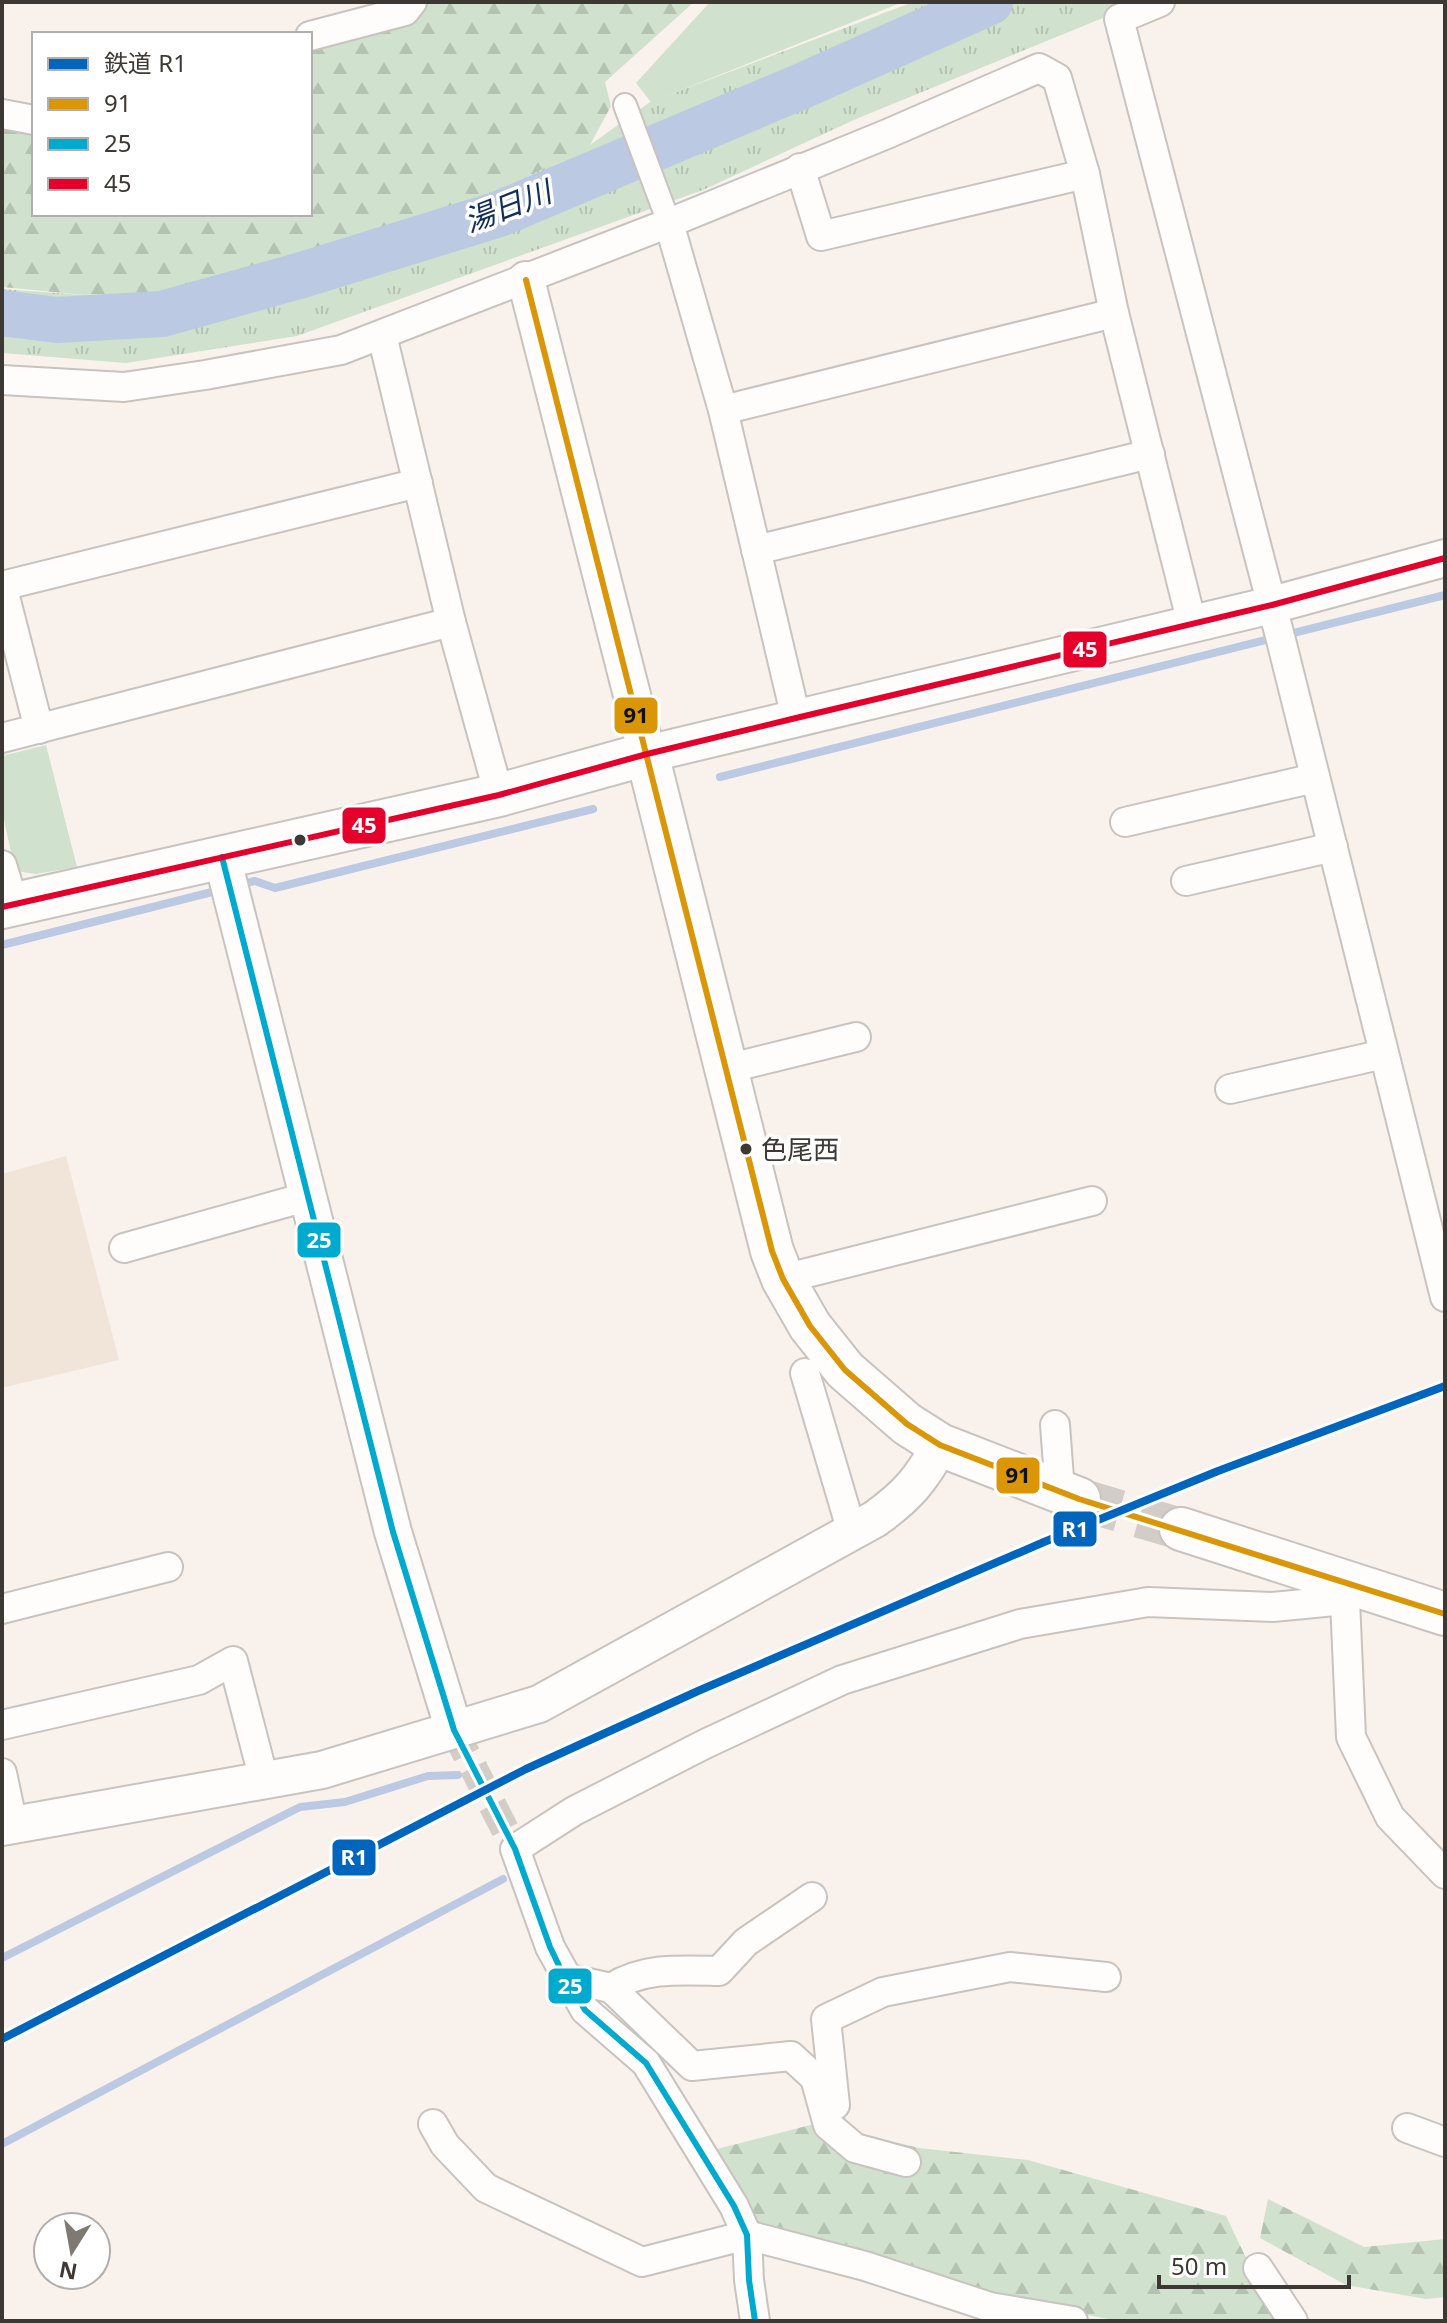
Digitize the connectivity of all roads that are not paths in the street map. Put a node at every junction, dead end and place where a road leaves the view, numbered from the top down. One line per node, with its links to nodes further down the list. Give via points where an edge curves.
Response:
1 (412, 2): 3 (street, via 405,11)
2 (1160, 2): 22 (street, via 1119,19)
3 (312, 35)
4 (625, 105): 9 (street)
5 (2, 114): 6 (street)
6 (32, 120)
7 (800, 168): 8 (street, via 821,236); 8 (street, via 1039,68 1057,78); 9 (street)
8 (1085, 174): 11 (street)
9 (669, 223): 10 (street); 14 (street)
10 (526, 280): 12 (street); 26 (street)
11 (1114, 313): 14 (street); 15 (street)
12 (382, 335): 13 (street, via 341,350 124,387); 16 (street)
13 (2, 380)
14 (723, 410): 17 (street)
15 (1150, 454): 17 (street); 21 (street)
16 (418, 483): 19 (street); 20 (street)
17 (756, 550): 23 (street)
18 (1445, 558): 22 (street)
19 (2, 585): 24 (street)
20 (451, 622): 24 (street); 28 (street)
21 (1192, 624): 22 (street); 23 (street)
22 (1277, 625): 27 (street)
23 (796, 718): 26 (street)
24 (39, 729): 25 (street)
25 (2, 738)
26 (647, 754): 28 (main road); 37 (main road)
27 (1315, 778): 29 (street); 30 (street)
28 (499, 795): 32 (main road)
29 (1125, 822)
30 (1333, 847): 33 (street); 36 (street)
31 (2, 865): 34 (street)
32 (227, 879): 34 (main road); 39 (street)
33 (1186, 881)
34 (8, 905)
35 (856, 1037): 37 (street)
36 (1384, 1054): 38 (street); 43 (street)
37 (726, 1069): 42 (main road)
38 (1230, 1089)
39 (306, 1197): 41 (street); 55 (street, via 393,1532)
40 (1092, 1201): 42 (street)
41 (124, 1248)
42 (783, 1279): 46 (main road, via 810,1326 845,1370)
43 (1445, 1297)
44 (805, 1373): 49 (street)
45 (1055, 1425): 47 (street)
46 (940, 1445): 47 (main road); 49 (street, via 924,1475 899,1501)
47 (1070, 1495)
48 (1181, 1529): 51 (main road)
49 (852, 1532): 55 (street, via 539,1704)
50 (168, 1567): 52 (street)
51 (1347, 1592): 53 (main road); 59 (street, via 1351,1737 1390,1817); 62 (street, via 1273,1607 1148,1602 1020,1624 842,1680 705,1744 574,1811 515,1849)
52 (2, 1609)
53 (1445, 1614)
54 (2, 1725): 57 (street, via 199,1680 233,1661)
55 (454, 1730): 57 (street, via 322,1770)
56 (2, 1773): 58 (street)
57 (264, 1780): 58 (street)
58 (8, 1826)
59 (1445, 1874)
60 (812, 1897): 63 (street, via 746,1942 719,1971 630,1976)
61 (1106, 1977): 66 (street, via 1010,1967 883,1992 826,2019)
62 (565, 1978): 63 (street); 69 (street, via 585,2010 646,2063)
63 (611, 1988): 66 (street, via 692,2066 791,2056 815,2078 828,2125)
64 (433, 2124): 69 (street, via 445,2145 486,2188 642,2262)
65 (1407, 2128): 67 (street)
66 (837, 2130): 68 (street, via 855,2148)
67 (1445, 2142)
68 (906, 2162)
69 (747, 2235): 71 (street); 72 (street, via 990,2307)
70 (1258, 2268): 73 (street)
71 (755, 2321)
72 (1073, 2321)
73 (1293, 2321)

